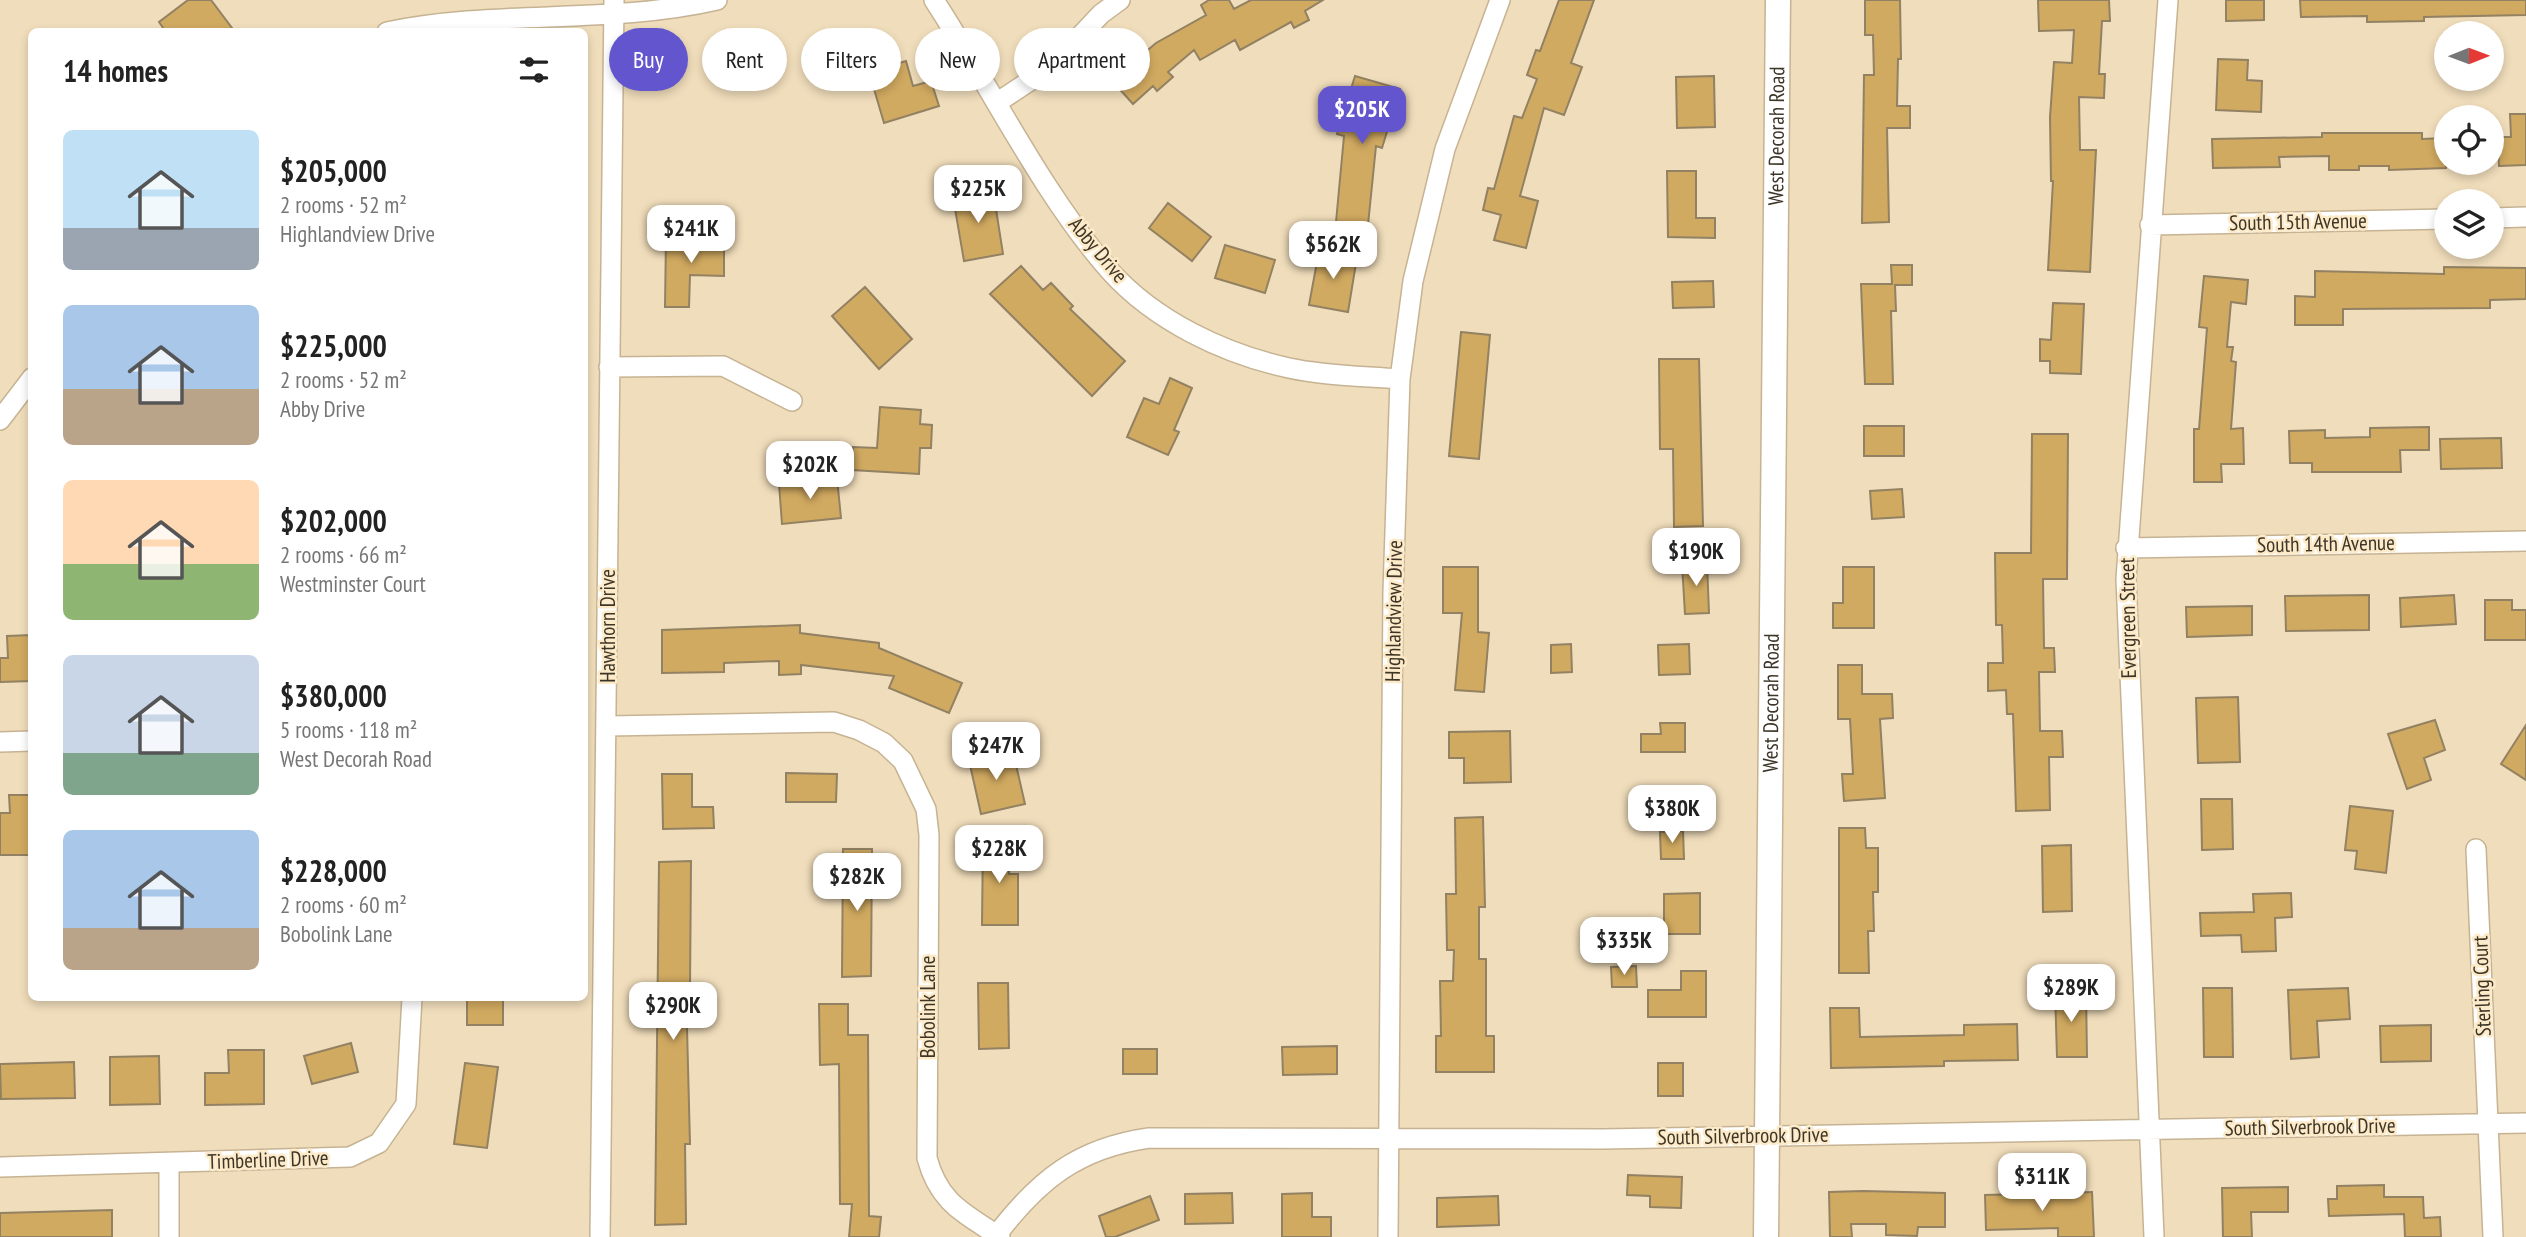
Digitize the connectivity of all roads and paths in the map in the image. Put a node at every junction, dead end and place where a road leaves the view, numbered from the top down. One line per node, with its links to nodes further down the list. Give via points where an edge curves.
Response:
1 (717, 0): 7 (street, via 673,10)
2 (934, 0): 9 (street, Abby Drive)
3 (1120, 0): 9 (street, via 1052,66)
4 (1500, 0): 15 (street, Highlandview Drive, via 1445,149 1413,281)
5 (1778, 0): 29 (street, West Decorah Road)
6 (2168, 0): 13 (street, Evergreen Street)
7 (614, 7): 8 (street); 14 (street, Hawthorn Drive)
8 (405, 28)
9 (998, 102): 15 (street, Abby Drive, via 1060,203 1111,272 1164,317 1216,345 1289,368)
10 (2526, 217): 11 (street)
11 (2504, 218)
12 (2434, 219): 13 (street, South 15th Avenue)
13 (2150, 225): 20 (street, Evergreen Street)
14 (610, 368): 17 (street, via 723,366); 21 (street, Hawthorn Drive)
15 (1400, 379): 30 (street, Highlandview Drive)
16 (28, 383): 18 (street)
17 (792, 401)
18 (0, 420)
19 (2526, 541): 20 (street, South 14th Avenue)
20 (2126, 548): 28 (street, Evergreen Street)
21 (608, 726): 33 (street, Bobolink Lane, via 834,722 884,743 903,761 926,809 929,835 927,1158 933,1181 945,1198); 35 (street, Hawthorn Drive)
22 (28, 741): 23 (street)
23 (0, 742)
24 (2476, 849): 26 (street, Sterling Court)
25 (412, 1001): 31 (street, Timberline Drive, via 406,1104 379,1143 350,1157)
26 (2488, 1122): 27 (street, South Silverbrook Drive); 28 (street, South Silverbrook Drive); 39 (street, Sterling Court)
27 (2526, 1123)
28 (2150, 1130): 29 (street, South Silverbrook Drive); 38 (street, Evergreen Street)
29 (1768, 1135): 30 (street, South Silverbrook Drive); 37 (street, West Decorah Road)
30 (1390, 1140): 33 (street, South Silverbrook Drive, via 1174,1138 1124,1142 1092,1151 1060,1170); 36 (street, Highlandview Drive)
31 (169, 1163): 32 (street, Timberline Drive); 34 (street)
32 (0, 1167)
33 (998, 1236)
34 (169, 1237)
35 (600, 1237)
36 (1388, 1237)
37 (1766, 1237)
38 (2154, 1237)
39 (2493, 1237)

